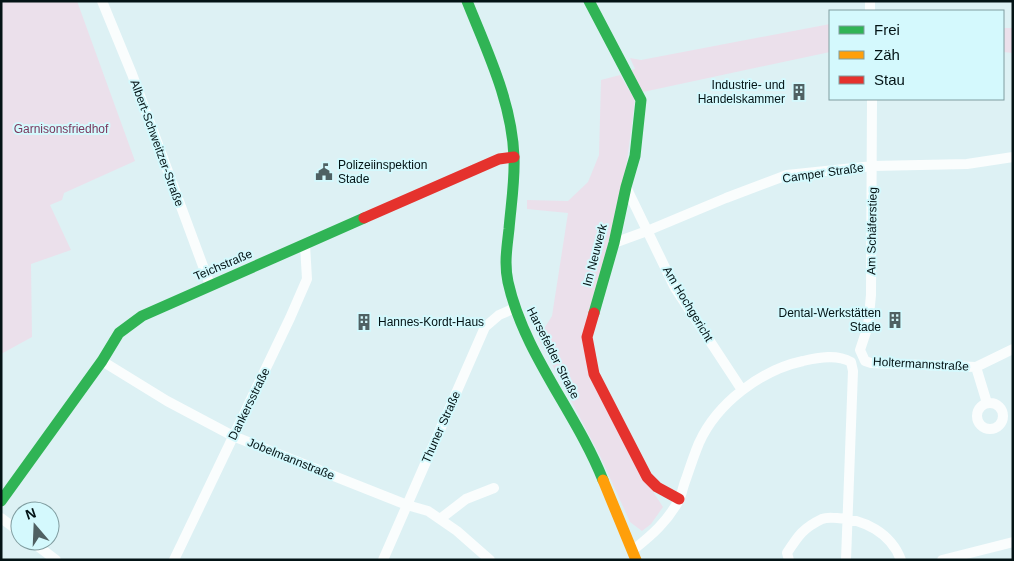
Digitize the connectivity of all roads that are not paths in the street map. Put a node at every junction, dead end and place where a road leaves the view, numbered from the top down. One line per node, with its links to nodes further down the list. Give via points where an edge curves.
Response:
1 (102, 1): 12 (street, Albert-Schweitzer-Straße)
2 (589, 1): 8 (street, Im Neuwerk, via 641,100 635,156)
3 (469, 2): 6 (street, Harsefelder Straße, via 501,91)
4 (872, 100): 7 (street, Am Schäferstieg)
5 (1013, 156): 7 (street, Camper Straße, via 967,164)
6 (514, 157): 11 (street, Teichstraße, via 498,159); 13 (street, Harsefelder Straße, via 505,265)
7 (872, 166): 9 (street, Camper Straße, via 787,175); 16 (street, Am Schäferstieg, via 871,295 868,326 860,350)
8 (626, 187): 9 (street, Am Hochgericht); 10 (street, Im Neuwerk)
9 (647, 231): 10 (street, Camper Straße); 18 (street, Am Hochgericht, via 675,288)
10 (614, 243): 23 (street, Im Neuwerk, via 587,336 594,374 647,477 657,487)
11 (305, 245): 12 (street, Teichstraße); 20 (street, Dankersstraße, via 307,278)
12 (210, 285): 15 (street, Teichstraße, via 142,316 119,332)
13 (515, 308): 25 (street, Thuner Straße, via 499,315 485,327); 30 (street, Harsefelder Straße, via 528,339 599,469)
14 (1013, 349): 17 (street, Holtermannstraße)
15 (102, 360): 20 (street, Jobelmannstraße, via 167,401); 21 (street, Teichstraße)
16 (865, 361): 17 (street, Holtermannstraße)
17 (976, 367): 19 (street, Holtermannstraße)
18 (742, 390): 23 (street, via 718,412 700,441); 27 (street, via 785,366 814,358 844,358 851,362)
19 (987, 403)
20 (233, 436): 25 (street, Jobelmannstraße); 33 (street, Dankersstraße)
21 (6, 487): 24 (street, Teichstraße)
22 (494, 488): 26 (street, via 466,499)
23 (679, 499): 30 (street, via 659,529)
24 (1, 501)
25 (406, 505): 26 (street, Jobelmannstraße, via 428,511); 34 (street, Thuner Straße)
26 (440, 519): 31 (street, Jobelmannstraße)
27 (847, 519): 35 (street, via 824,518 801,532 787,553); 36 (street); 37 (street, via 870,525 885,536)
28 (1013, 542): 38 (street)
29 (44, 551): 32 (street)
30 (634, 555)
31 (488, 557)
32 (56, 560)
33 (174, 560)
34 (383, 560)
35 (789, 560)
36 (846, 560)
37 (901, 560)
38 (942, 560)

